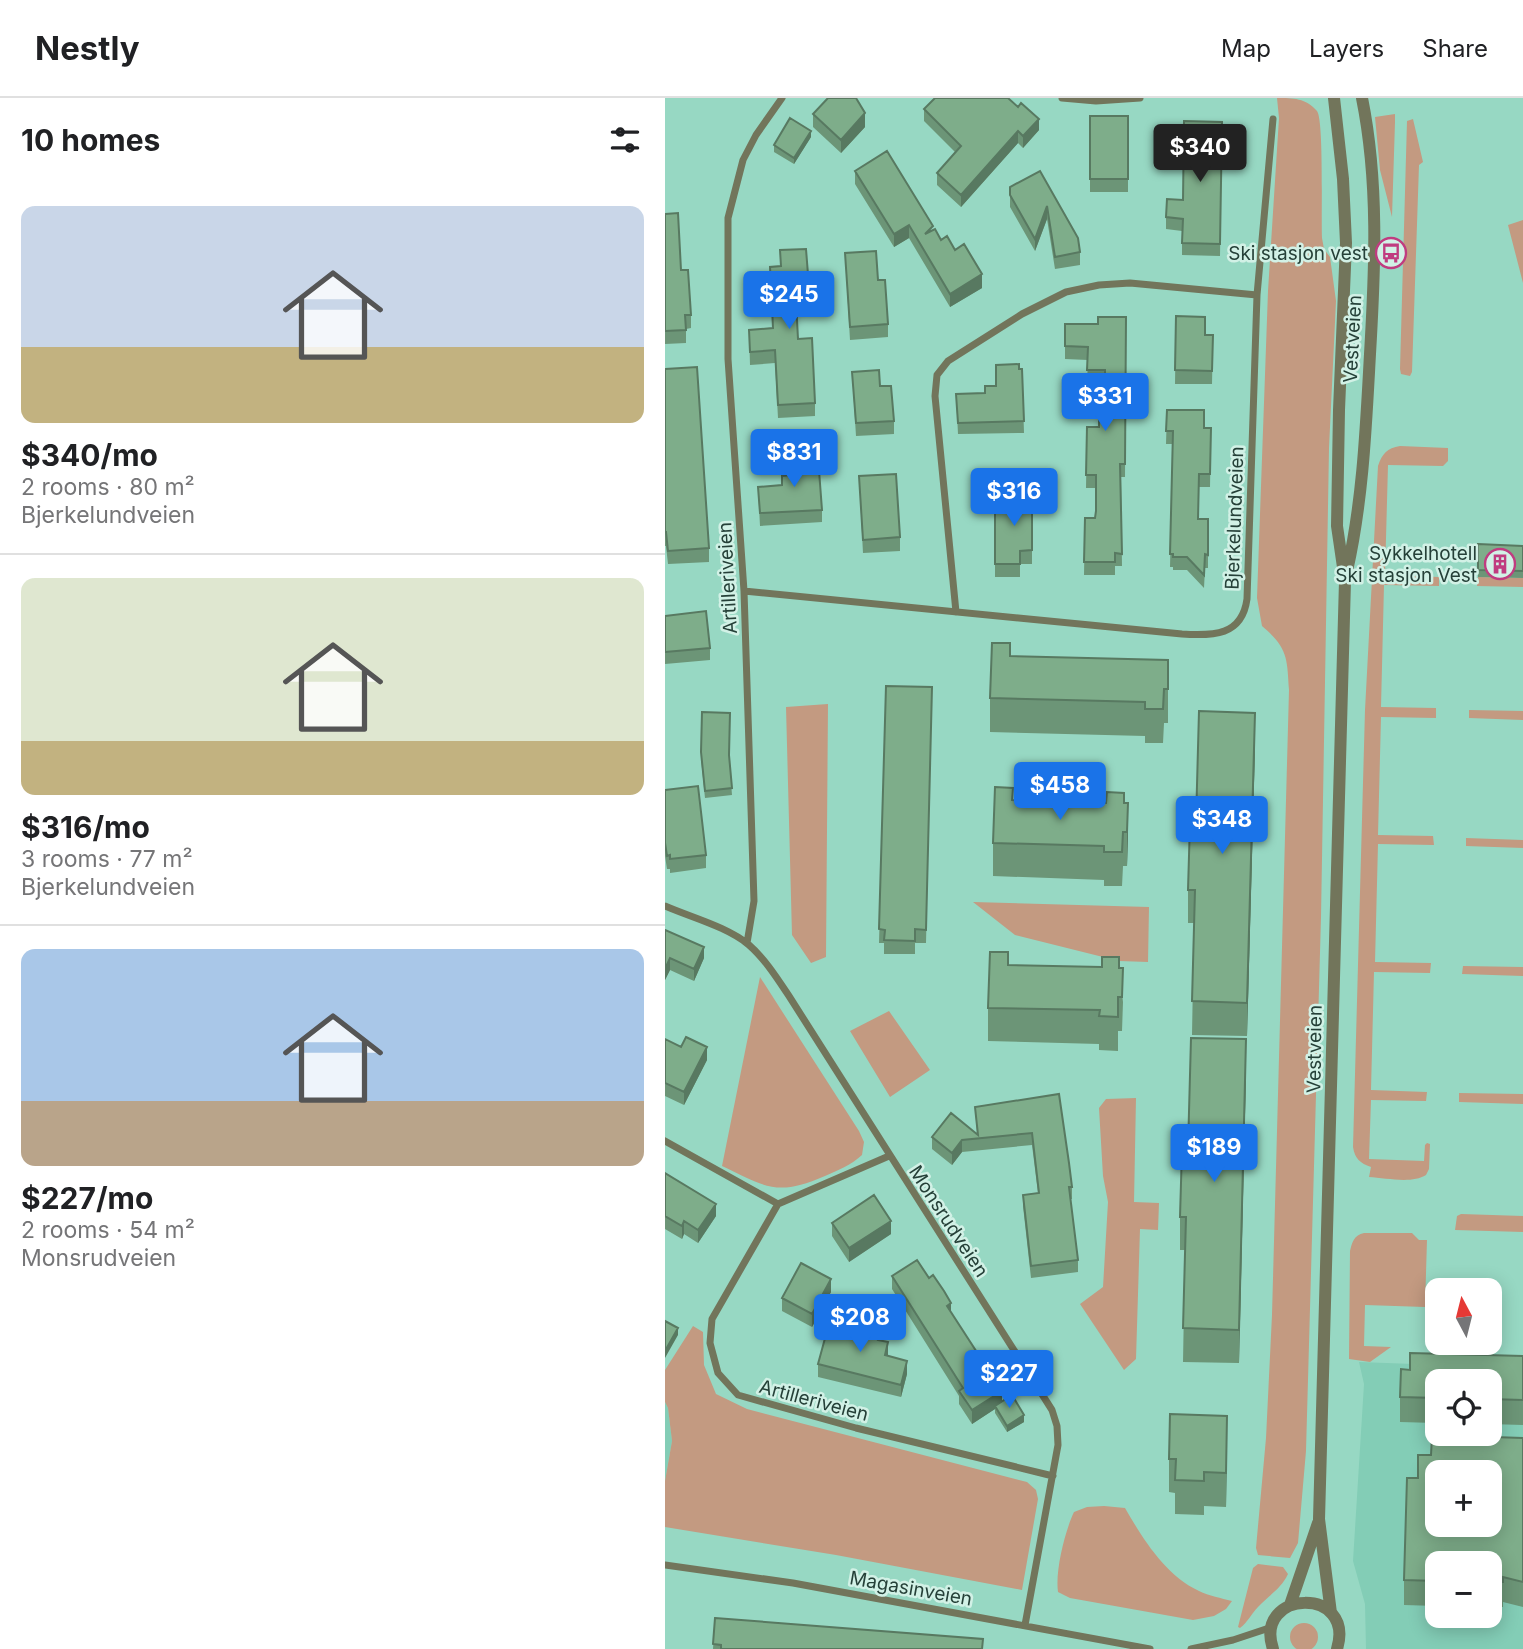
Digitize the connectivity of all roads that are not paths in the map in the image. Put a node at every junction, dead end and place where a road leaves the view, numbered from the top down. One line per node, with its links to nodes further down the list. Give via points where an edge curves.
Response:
1 (782, 98): 9 (street, Artilleriveien, via 743,160 728,218 728,359)
2 (1062, 98): 3 (street)
3 (1140, 98)
4 (1333, 98): 8 (street, Vestveien, via 1346,243 1337,526)
5 (1362, 98): 8 (street, Vestveien, via 1372,181 1374,284 1357,526)
6 (1273, 118): 7 (street, Bjerkelundveien)
7 (1257, 295): 10 (street, via 1130,283 1066,292 949,361 937,375 935,396); 10 (street, Bjerkelundveien, via 1247,598 1240,621 1225,631 1201,635)
8 (1345, 581): 17 (street, Vestveien)
9 (744, 591): 10 (street, Bjerkelundveien); 12 (street, Artilleriveien, via 754,901)
10 (956, 612)
11 (665, 906): 12 (street, Monsrudveien)
12 (747, 943): 14 (street, Monsrudveien, via 789,996)
13 (665, 1141): 15 (street)
14 (889, 1156): 15 (street); 16 (street, Monsrudveien, via 1052,1410 1058,1445)
15 (778, 1204): 16 (street, Artilleriveien, via 712,1319 710,1343 718,1373 739,1395)
16 (1053, 1476): 21 (street, Monsrudveien)
17 (1319, 1519): 19 (street, Vestveien); 20 (street, Vestveien)
18 (665, 1565): 21 (street, Magasinveien)
19 (1290, 1605): 20 (street, via 1312,1602); 22 (street, Vestveien)
20 (1331, 1613): 26 (street, Vestveien, via 1339,1627)
21 (1025, 1625): 23 (street, Magasinveien)
22 (1272, 1627): 24 (street); 25 (street)
23 (1150, 1649)
24 (1191, 1649)
25 (1273, 1649)
26 (1337, 1649)

